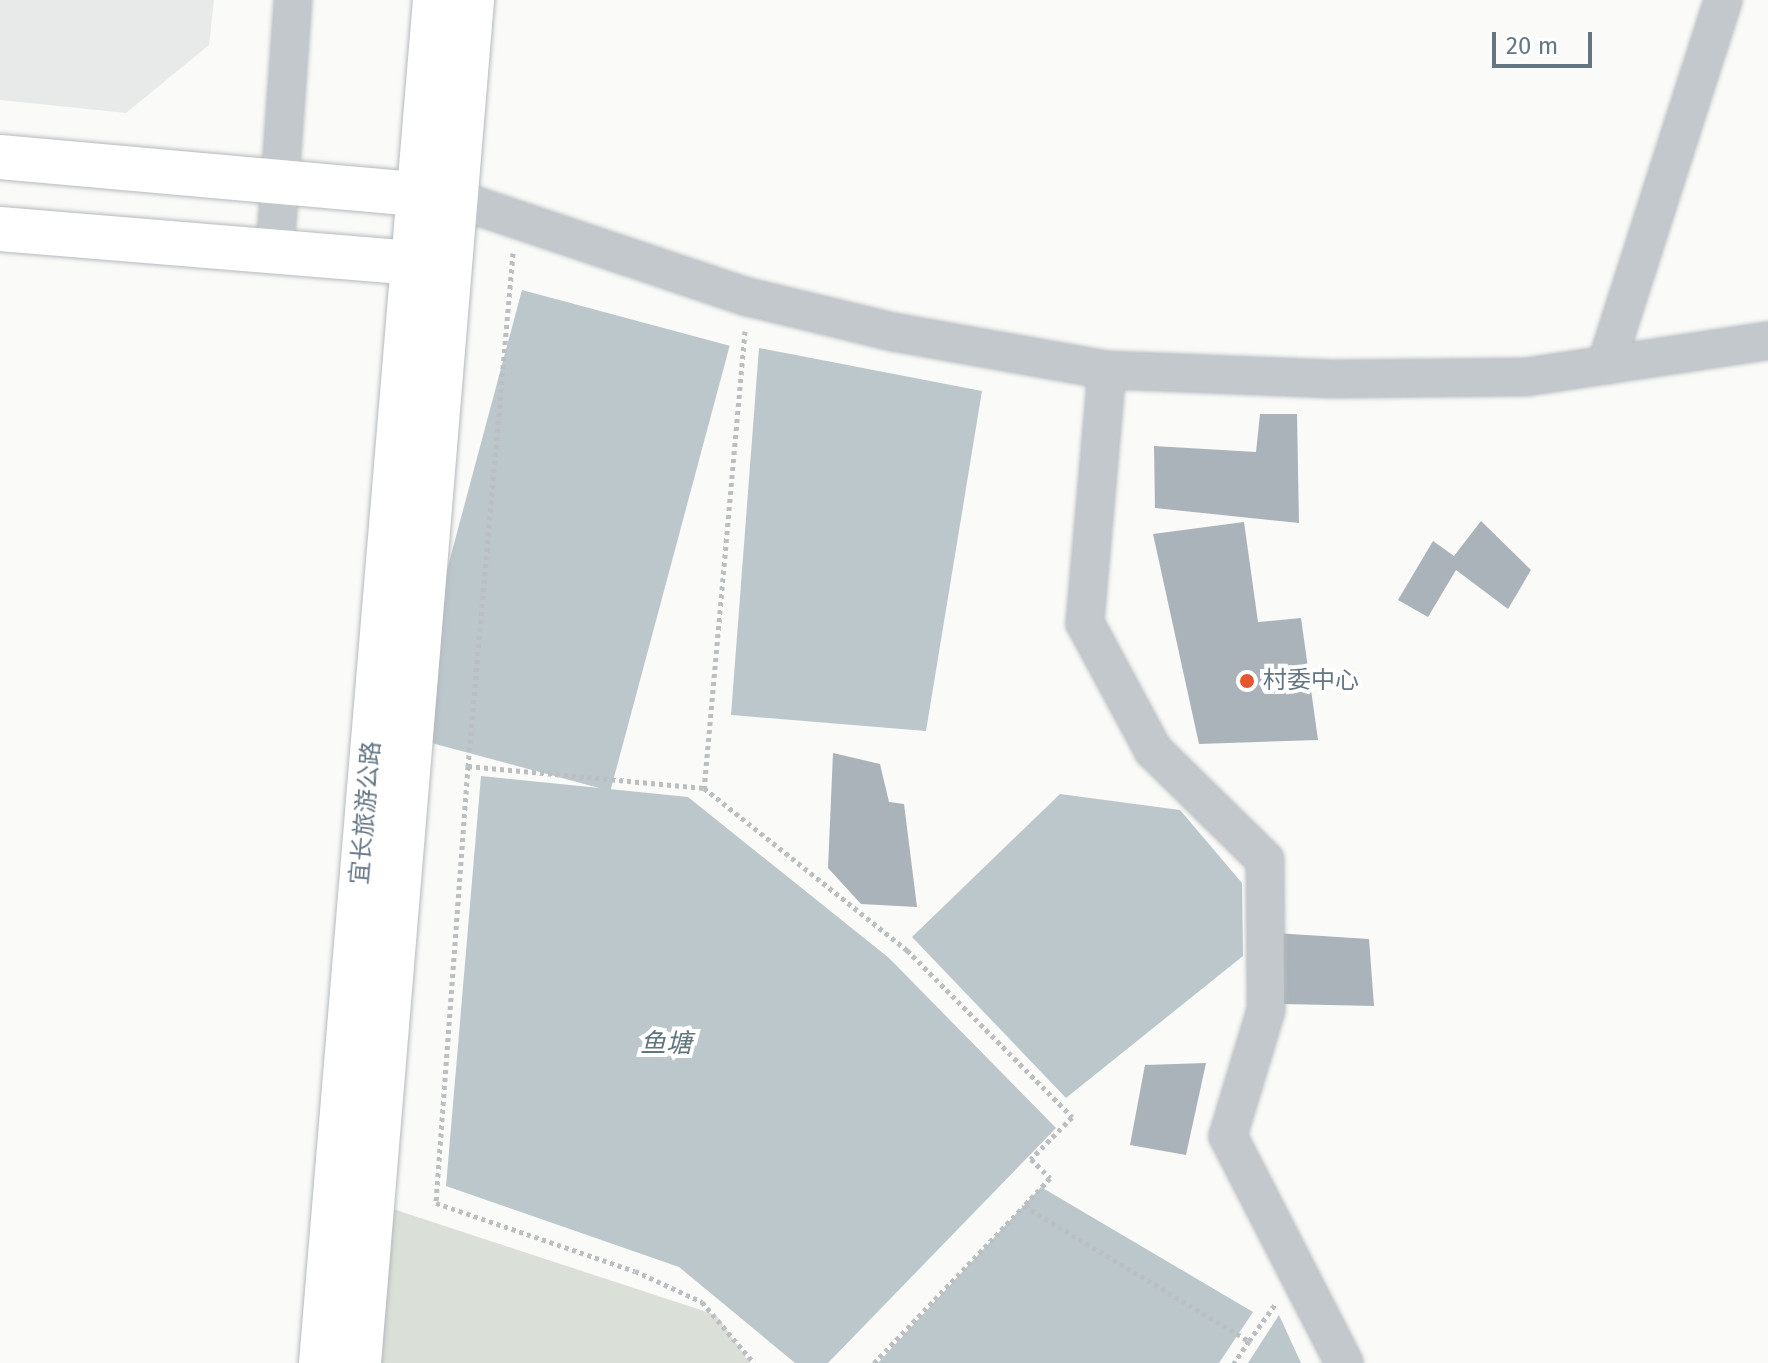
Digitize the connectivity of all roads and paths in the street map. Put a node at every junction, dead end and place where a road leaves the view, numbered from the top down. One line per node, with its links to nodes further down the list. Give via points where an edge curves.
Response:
1 (293, 0): 6 (street)
2 (435, 0): 7 (main road)
3 (472, 0): 7 (main road)
4 (1723, 0): 14 (street)
5 (0, 157): 6 (main road)
6 (282, 183): 7 (main road); 10 (street)
7 (434, 196): 8 (street); 11 (main road)
8 (516, 219): 12 (street); 16 (path)
9 (0, 229): 10 (main road)
10 (275, 251): 11 (main road)
11 (429, 264): 19 (main road, 宜长旅游公路); 20 (main road, 宜长旅游公路)
12 (748, 297): 15 (street, via 893,332); 17 (path)
13 (1768, 341): 14 (street)
14 (1606, 365): 15 (street, via 1526,377 1334,379)
15 (1107, 370): 24 (street, via 1085,623 1153,750 1265,860 1266,1010 1228,1136)
16 (468, 766): 17 (path); 21 (path, via 436,1203 635,1271 702,1302)
17 (704, 788): 18 (path, via 907,950 1072,1117 1031,1159 1050,1178)
18 (1024, 1206): 22 (path); 23 (path, via 1249,1341)
19 (321, 1363)
20 (359, 1363)
21 (754, 1363)
22 (874, 1363)
23 (1234, 1363)
24 (1344, 1363)

